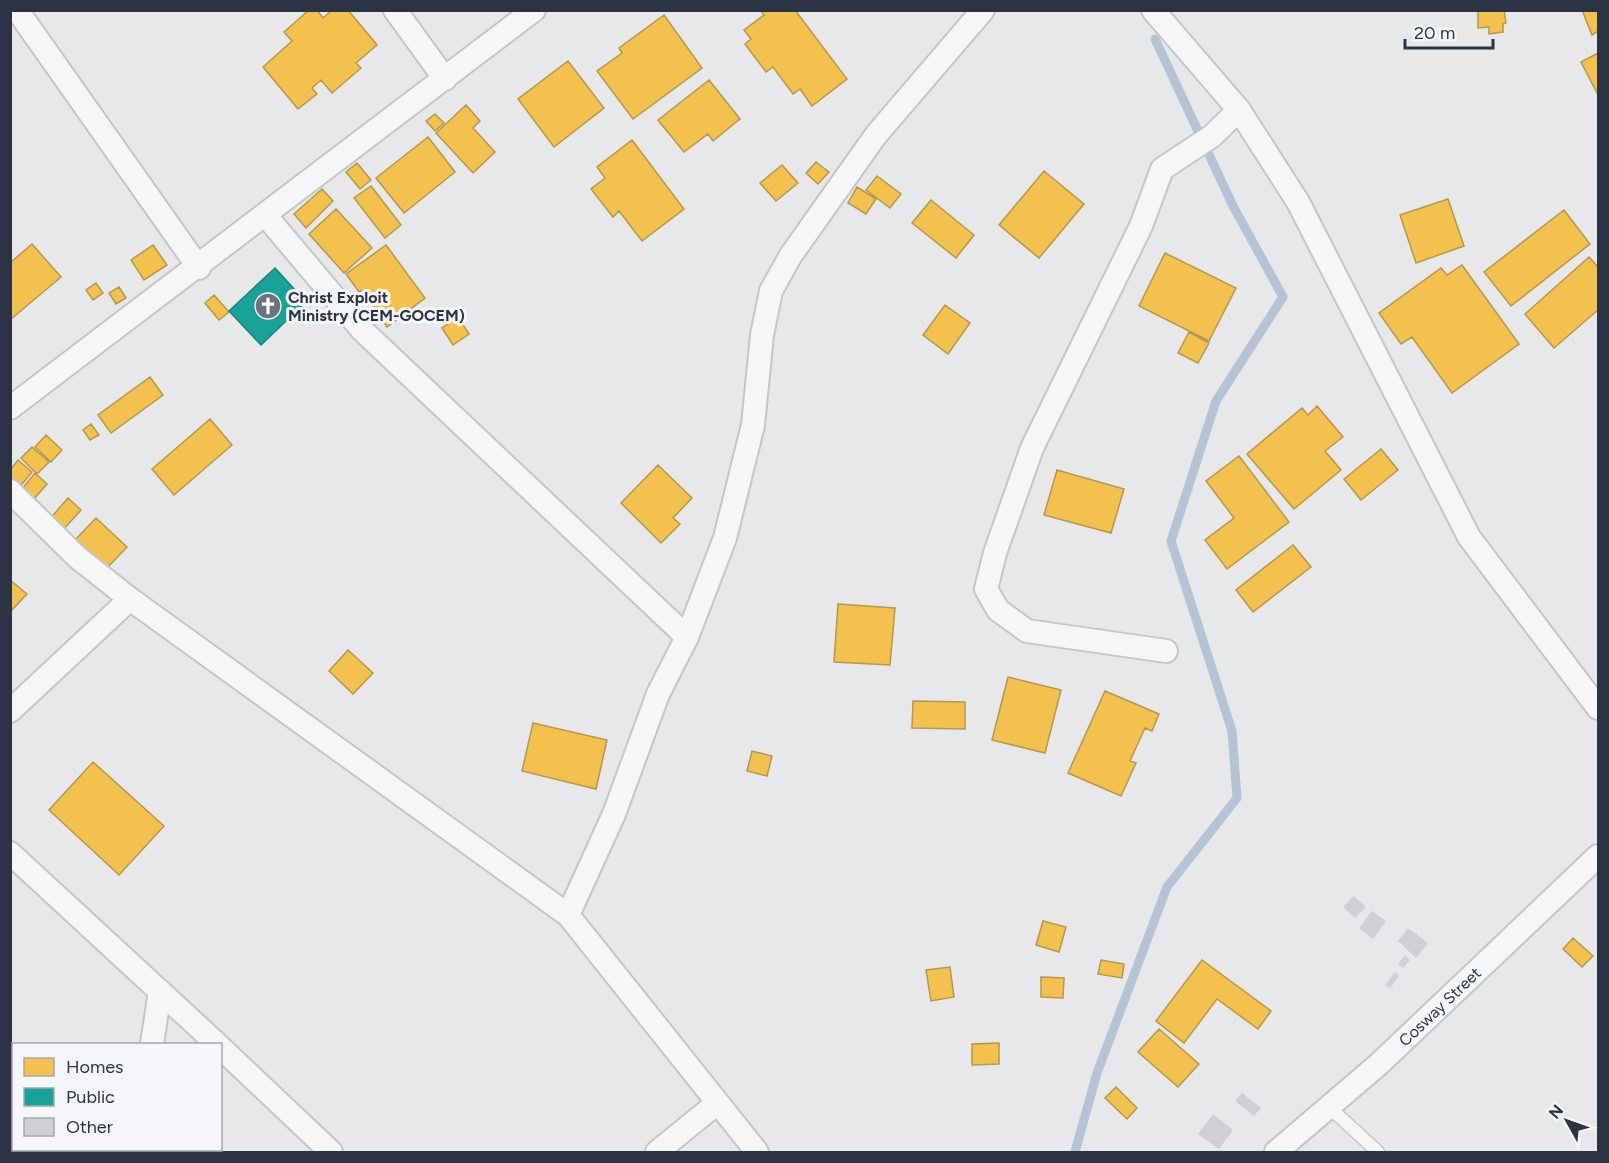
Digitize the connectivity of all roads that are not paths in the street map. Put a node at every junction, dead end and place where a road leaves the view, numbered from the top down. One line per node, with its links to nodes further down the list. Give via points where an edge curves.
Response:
1 (17, 10): 9 (street)
2 (395, 10): 6 (street)
3 (534, 10): 6 (street)
4 (983, 10): 13 (street, via 876,135 791,255 771,291 750,436 725,538)
5 (1153, 10): 7 (street)
6 (445, 79): 8 (street)
7 (1239, 110): 14 (street, via 1212,136 1162,169 1141,226 1032,448 986,589 998,610 1027,631); 15 (street, via 1298,202 1469,537)
8 (266, 216): 9 (street); 13 (street, via 362,330)
9 (199, 268): 10 (street)
10 (10, 408)
11 (10, 491): 12 (street, via 77,557)
12 (130, 599): 16 (street); 19 (street)
13 (687, 637): 19 (street, via 658,694 614,814)
14 (1166, 651)
15 (1599, 708)
16 (10, 711)
17 (10, 853): 20 (street)
18 (1599, 856): 26 (street, Cosway Street)
19 (568, 915): 25 (street)
20 (160, 991): 21 (street); 22 (street)
21 (152, 1043)
22 (216, 1043)
23 (222, 1052): 24 (street)
24 (229, 1065): 27 (street)
25 (716, 1104): 28 (street); 29 (street)
26 (1329, 1107): 30 (street, Cosway Street); 31 (lane)
27 (331, 1152)
28 (657, 1152)
29 (757, 1152)
30 (1276, 1152)
31 (1378, 1152)

